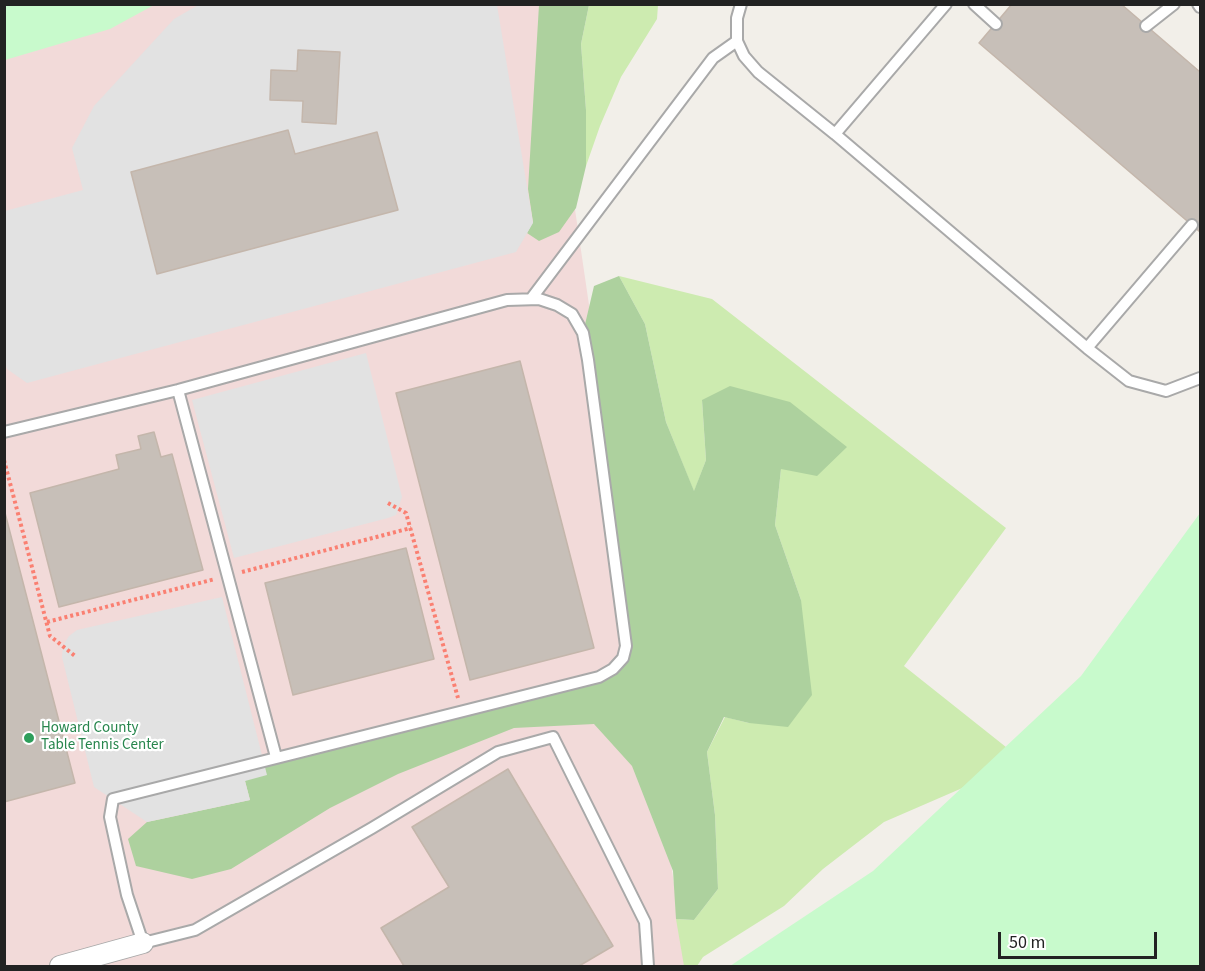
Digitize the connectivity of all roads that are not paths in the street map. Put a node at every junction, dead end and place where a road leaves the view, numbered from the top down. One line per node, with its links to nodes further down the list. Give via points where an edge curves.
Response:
1 (741, 4): 7 (lane)
2 (946, 4): 8 (lane)
3 (974, 4): 5 (lane)
4 (1174, 4): 6 (lane)
5 (996, 24)
6 (1146, 26)
7 (737, 41): 8 (lane, via 758,72); 10 (lane, via 713,58)
8 (835, 134): 11 (lane)
9 (1192, 225): 11 (lane)
10 (531, 299): 13 (lane, via 507,300); 15 (lane, via 557,305 572,314 583,333 626,646 623,658 600,676)
11 (1088, 348): 12 (lane, via 1129,381 1166,391)
12 (1200, 378)
13 (178, 390): 14 (lane); 15 (lane)
14 (4, 432)
15 (276, 757): 16 (lane, via 113,799 110,817 127,895)
16 (143, 943): 17 (street); 18 (lane, via 195,930 498,752 553,737 645,922)
17 (60, 966)
18 (648, 966)

